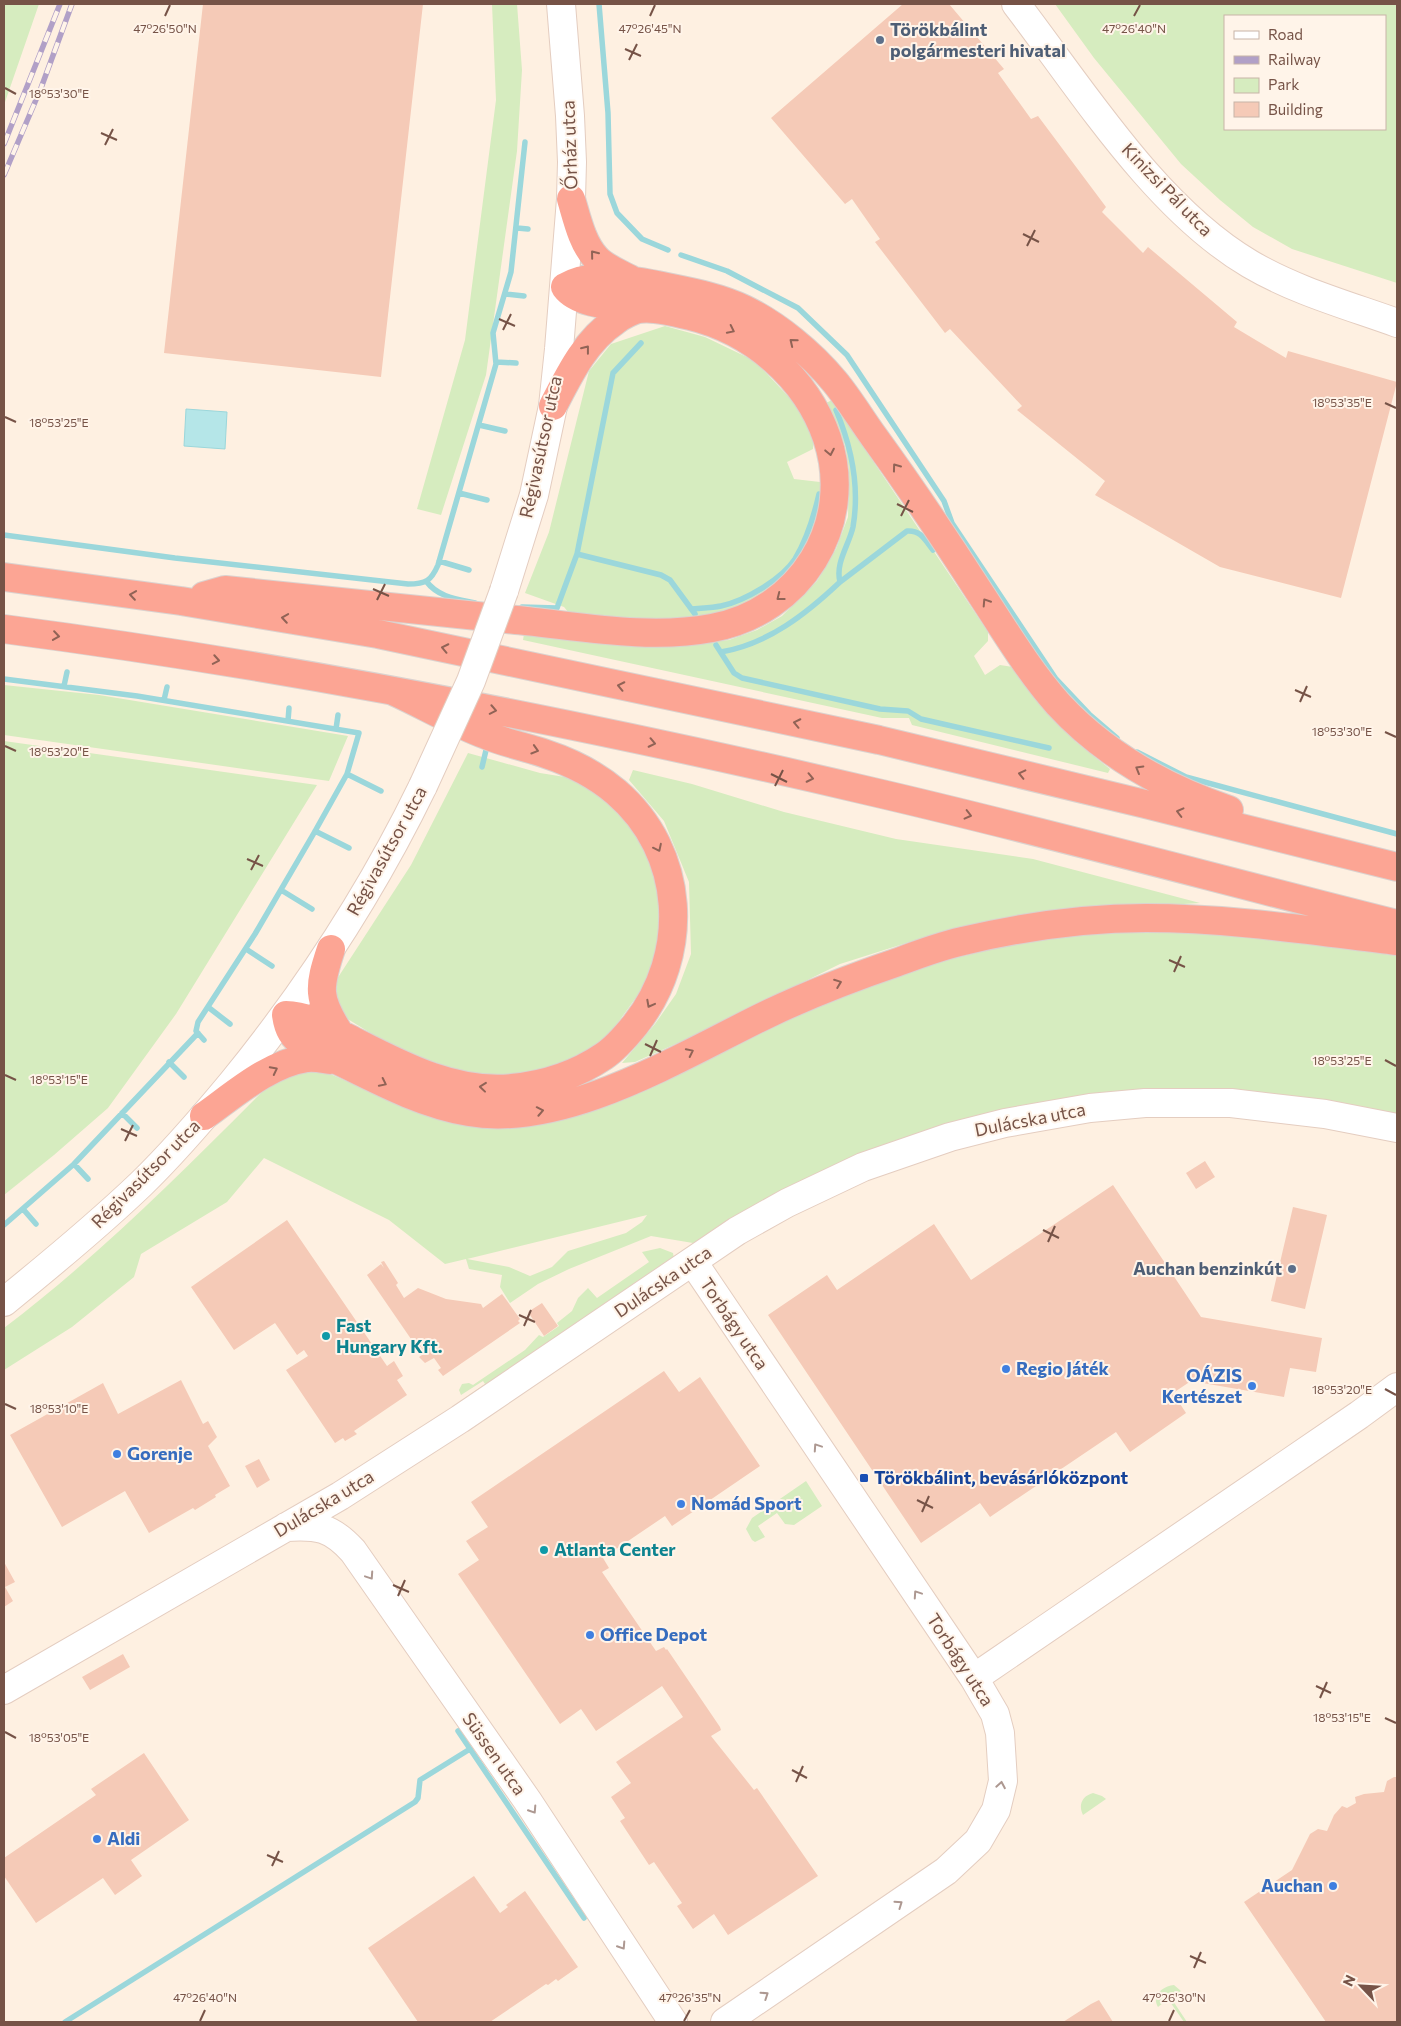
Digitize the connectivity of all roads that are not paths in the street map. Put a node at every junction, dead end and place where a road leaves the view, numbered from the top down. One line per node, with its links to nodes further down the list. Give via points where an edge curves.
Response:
1 (560, 4): 3 (street, Őrház utca, via 570,116)
2 (1016, 4): 7 (street, Kinizsi Pál utca, via 1123,146 1165,193 1212,237 1250,264 1299,289)
3 (571, 199): 4 (highway, one-way to 3, via 608,267 588,248); 5 (street, Őrház utca)
4 (634, 281): 5 (highway, via 592,278); 13 (highway, one-way to 4, via 1218,806 1120,758 1079,724 1032,670 917,497 834,381 813,360 794,342 745,309 714,298)
5 (565, 287): 6 (highway, via 571,295 584,300); 8 (street, Régivasútsor utca)
6 (641, 308): 8 (highway, one-way to 6, via 595,338 616,320); 10 (highway, one-way to 10, via 701,318 740,334 784,368 803,392 827,439 834,486 831,516 822,545 793,587 768,607 745,619 712,628 670,632 603,629 224,590)
7 (1397, 323)
8 (553, 406): 16 (street, Régivasútsor utca, bridge, via 534,494 504,591 471,680 423,786 380,869)
9 (4, 577): 10 (highway, one-way to 9)
10 (181, 602): 13 (highway, one-way to 10, via 879,740 378,634)
11 (4, 629): 12 (highway, one-way to 12, via 167,652)
12 (393, 691): 14 (highway, one-way to 14, via 552,721 870,791); 18 (highway, one-way to 18, via 486,735 547,754 580,769 615,792 654,838 663,858 671,888 671,950 648,1009 628,1035 604,1056 540,1085 509,1089 452,1083 416,1070)
13 (1397, 867)
14 (1397, 924)
15 (1397, 941): 19 (highway, one-way to 15, via 437,1106 473,1113 532,1112 568,1105 615,1088 836,983 961,941 1068,923 1146,918 1233,922)
16 (331, 949): 17 (street, Régivasútsor utca); 18 (highway, via 321,994 322,1002)
17 (286, 1015): 18 (highway, via 302,1017); 19 (highway, via 288,1027 298,1041); 20 (street, Régivasútsor utca)
18 (340, 1034)
19 (339, 1061): 20 (highway, one-way to 19, via 287,1063 308,1058)
20 (204, 1116): 23 (street, Régivasútsor utca, via 142,1183 74,1245)
21 (1397, 1128): 22 (street, Dulácska utca, via 1326,1114 1232,1103 1145,1103 1046,1115 950,1137 863,1167 787,1202)
22 (693, 1262): 25 (street, Dulácska utca, via 460,1419); 26 (street, Torbágy utca, one-way to 22)
23 (4, 1302)
24 (1397, 1387): 26 (street)
25 (286, 1527): 27 (street, Dulácska utca); 28 (street, Süssen utca, one-way to 28, via 323,1528 340,1537 353,1551 527,1800)
26 (974, 1678): 29 (street, Torbágy utca, one-way to 26, via 925,1886 978,1841 996,1810 1003,1781 1000,1732 995,1714)
27 (4, 1690)
28 (673, 2022)
29 (724, 2022)

